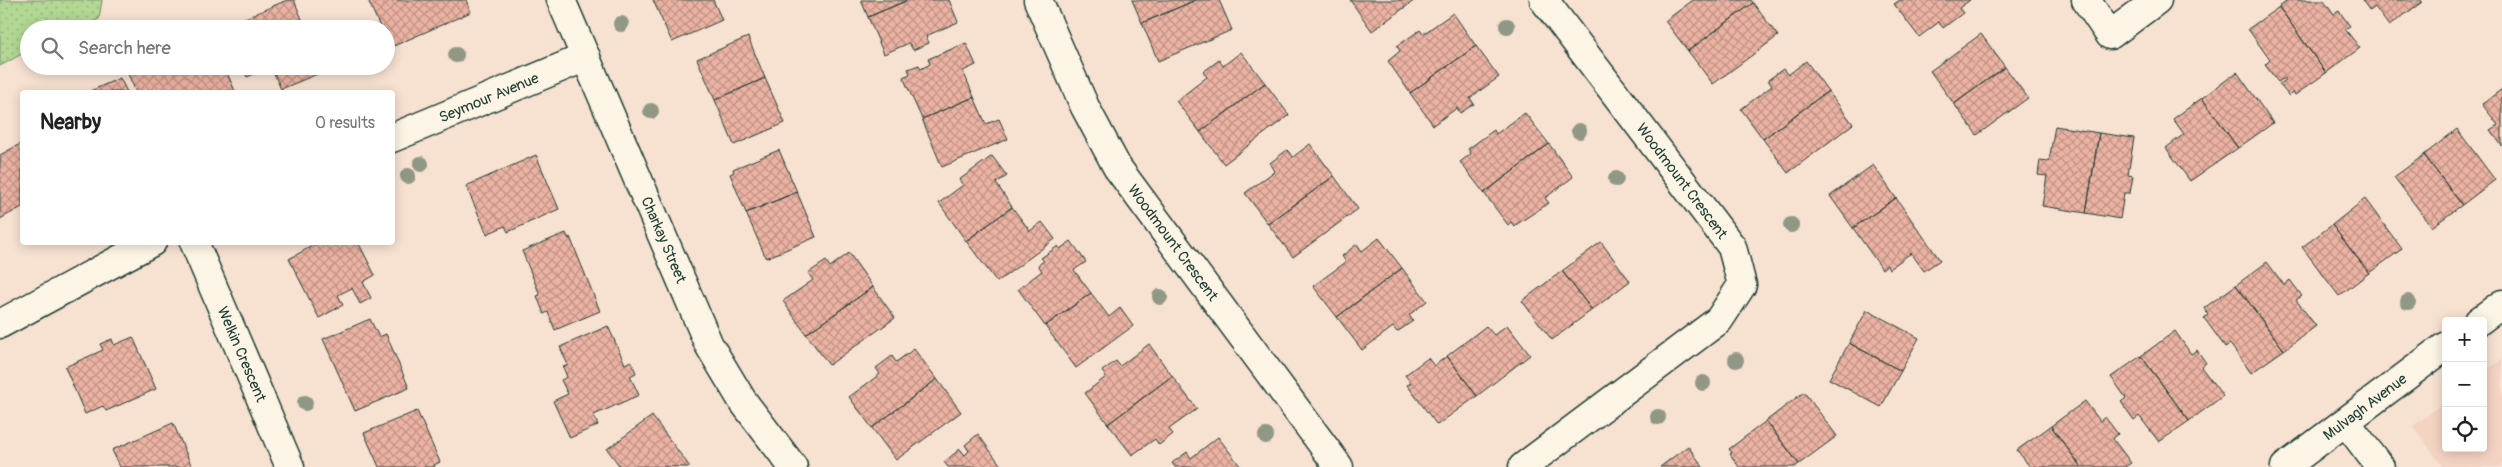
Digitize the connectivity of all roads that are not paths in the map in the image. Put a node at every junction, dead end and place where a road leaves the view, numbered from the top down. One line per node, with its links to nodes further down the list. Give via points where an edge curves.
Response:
1 (561, 0): 6 (street, Charkay Street)
2 (1038, 0): 17 (street, Woodmount Crescent, via 1085,107 1116,167)
3 (1544, 0): 18 (street, Woodmount Crescent, via 1732,247 1742,285 1719,320)
4 (2086, 0): 5 (street, via 2110,35)
5 (2157, 0)
6 (586, 57): 7 (street, Seymour Avenue); 16 (street, Charkay Street, via 709,345 742,400)
7 (395, 137)
8 (146, 245): 12 (street)
9 (195, 245): 15 (street, Welkin Crescent)
10 (2502, 304): 11 (street)
11 (2484, 317)
12 (0, 324)
13 (2442, 349): 14 (street, Mulvagh Avenue)
14 (2346, 422): 19 (street, Mulvagh Avenue); 20 (street)
15 (290, 467)
16 (793, 467)
17 (1339, 467)
18 (1523, 467)
19 (2285, 467)
20 (2380, 467)

